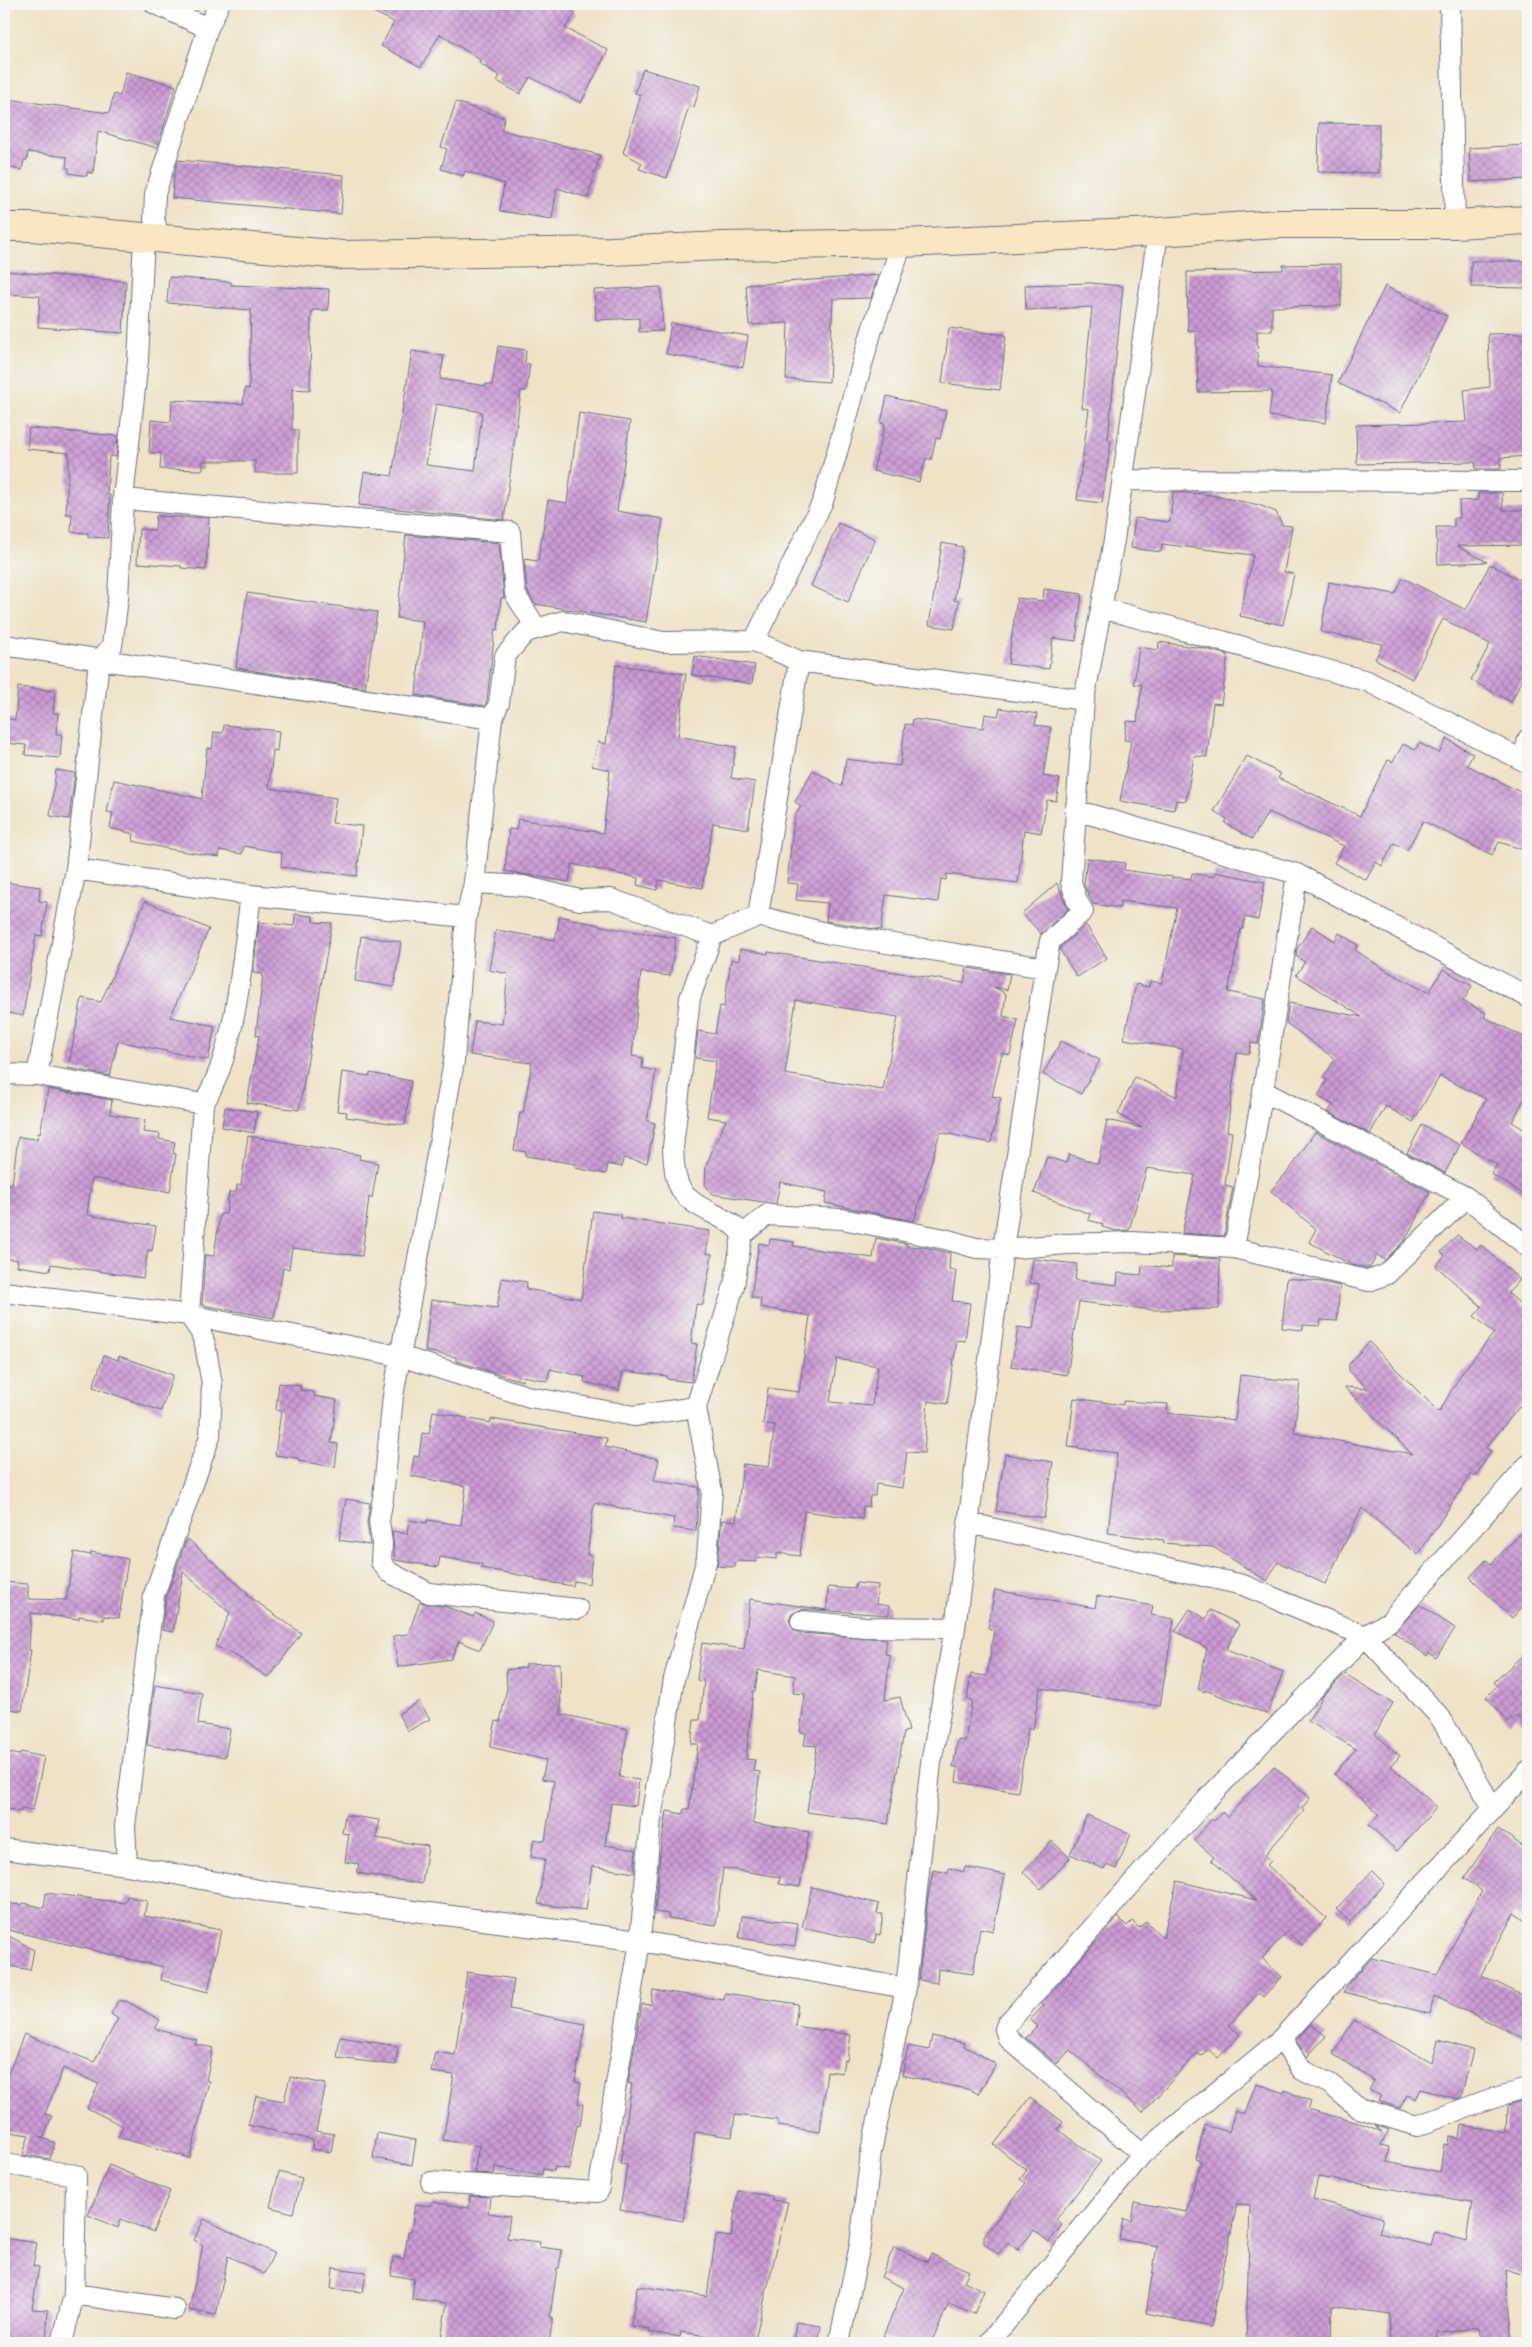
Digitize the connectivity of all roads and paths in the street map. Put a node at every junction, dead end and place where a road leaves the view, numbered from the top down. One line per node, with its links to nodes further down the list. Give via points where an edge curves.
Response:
1 (155, 4): 4 (street)
2 (219, 4): 4 (street)
3 (1450, 4): 6 (street)
4 (208, 28): 9 (street, via 155,194)
5 (1528, 220): 6 (street)
6 (1455, 224): 8 (street, via 1278,224)
7 (4, 227): 9 (street)
8 (1158, 232): 10 (street); 11 (street)
9 (152, 239): 10 (street, via 342,255); 13 (street)
10 (902, 243): 16 (street, via 871,333 823,501)
11 (1123, 480): 12 (street); 14 (street)
12 (1528, 481)
13 (123, 499): 15 (street, via 510,532 514,594); 18 (street, via 112,646)
14 (1102, 608): 20 (street); 23 (street, via 1367,681)
15 (537, 629): 16 (street, via 563,621 663,642); 21 (street, via 526,632 505,656 499,702)
16 (754, 641): 19 (street)
17 (4, 645): 18 (street)
18 (99, 661): 21 (street); 25 (street)
19 (799, 661): 20 (street); 29 (street)
20 (1084, 700): 24 (street)
21 (492, 719): 27 (street)
22 (1528, 739): 23 (street)
23 (1525, 762)
24 (1075, 810): 26 (street); 32 (street, via 1071,882 1083,910 1050,940)
25 (76, 869): 28 (street); 35 (street)
26 (1297, 874): 33 (street); 36 (street)
27 (474, 883): 30 (street); 31 (street, via 524,886 580,900 611,899)
28 (251, 895): 30 (street); 37 (street, via 231,1026 213,1088)
29 (758, 916): 31 (street); 32 (street, via 830,934)
30 (466, 917): 45 (street, via 454,1061)
31 (712, 936): 39 (street, via 690,998 673,1147 674,1172 681,1192 694,1205 736,1225)
32 (1045, 968): 42 (street)
33 (1528, 997)
34 (4, 1074): 35 (street)
35 (37, 1075): 37 (street)
36 (1263, 1090): 38 (street); 41 (street)
37 (202, 1104): 44 (street)
38 (1466, 1197): 40 (street); 41 (street, via 1387,1274 1369,1281)
39 (742, 1235): 42 (street, via 767,1215 842,1218 976,1248); 46 (street, via 734,1286)
40 (1528, 1247)
41 (1234, 1248): 42 (street, via 1132,1242)
42 (1004, 1249): 48 (street)
43 (4, 1292): 44 (street)
44 (189, 1315): 45 (street); 56 (street, via 205,1344 212,1384 210,1436 154,1595 125,1826)
45 (400, 1356): 46 (street, via 530,1397 634,1416); 49 (street, via 379,1521 381,1562 389,1572 429,1593)
46 (696, 1407): 57 (street, via 712,1492 707,1558 674,1679 651,1819)
47 (1528, 1465): 52 (street, via 1390,1621)
48 (969, 1523): 51 (street); 52 (street, via 1244,1585)
49 (578, 1609)
50 (801, 1621): 51 (street, via 874,1628)
51 (955, 1628): 58 (street, via 931,1762)
52 (1365, 1636): 54 (street, via 1440,1717); 61 (street, via 1210,1797 1007,2024 1008,2038)
53 (1528, 1771): 54 (street)
54 (1493, 1808): 59 (street)
55 (4, 1849): 56 (street)
56 (127, 1865): 57 (street, via 264,1891)
57 (640, 1941): 58 (street); 63 (street, via 598,2192)
58 (906, 1988): 67 (street, via 871,2152 860,2245)
59 (1280, 2039): 60 (street, via 1302,2070 1330,2084 1359,2108 1417,2126); 61 (street)
60 (1528, 2088)
61 (1142, 2154): 68 (street)
62 (4, 2164): 64 (street, via 76,2175)
63 (431, 2182)
64 (74, 2294): 65 (street); 66 (street)
65 (175, 2309)
66 (62, 2343)
67 (839, 2343)
68 (989, 2343)

